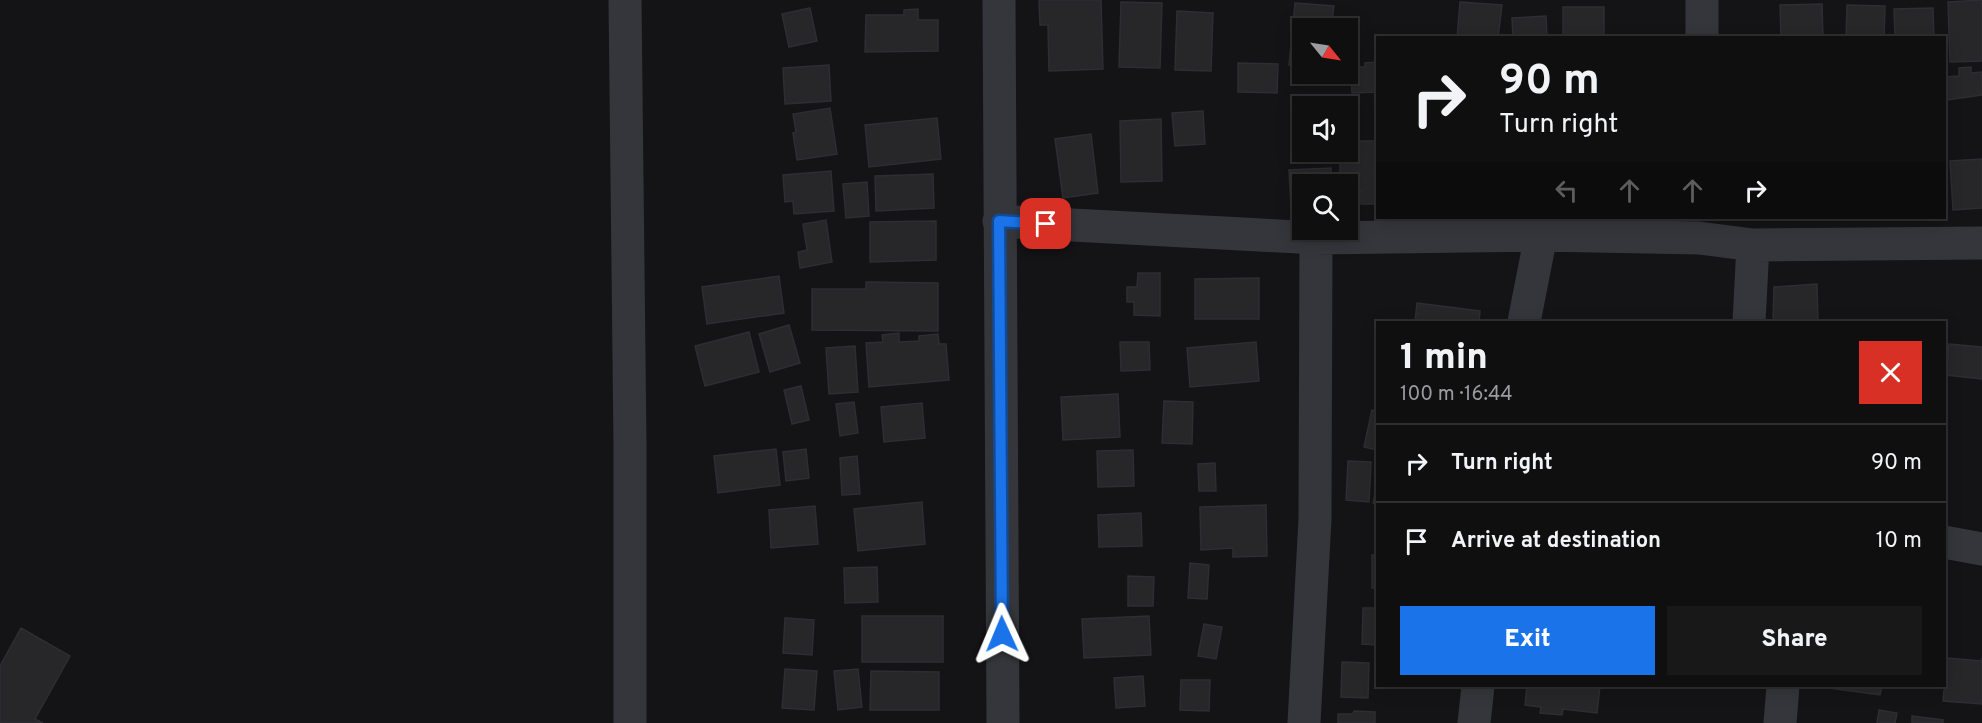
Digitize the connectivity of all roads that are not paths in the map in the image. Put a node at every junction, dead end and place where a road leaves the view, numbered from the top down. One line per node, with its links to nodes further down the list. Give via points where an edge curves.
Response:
1 (625, 0): 19 (street)
2 (999, 0): 5 (street)
3 (1702, 0): 4 (street)
4 (1702, 36)
5 (999, 221): 8 (street); 20 (street)
6 (1699, 228): 7 (street); 12 (street)
7 (1541, 235): 9 (street); 13 (street)
8 (1292, 237)
9 (1358, 237)
10 (1317, 240): 21 (street, via 1315,519)
11 (1982, 243): 12 (street)
12 (1753, 245): 14 (street)
13 (1524, 321)
14 (1749, 321)
15 (1946, 542): 16 (street)
16 (1982, 549)
17 (1478, 687): 22 (street)
18 (1783, 687): 23 (street)
19 (630, 723)
20 (1003, 723)
21 (1304, 723)
22 (1474, 723)
23 (1780, 723)

